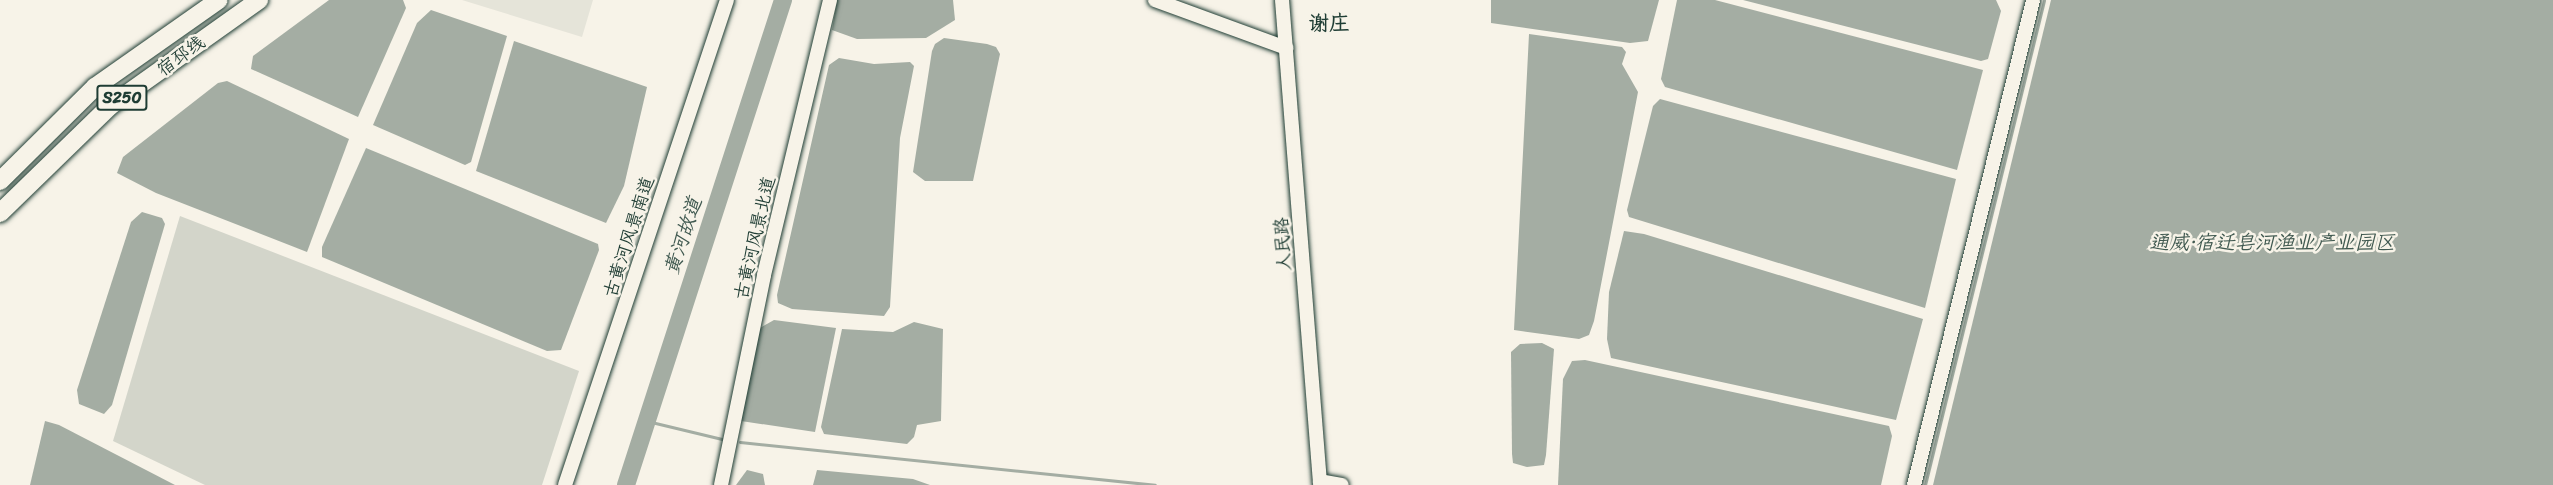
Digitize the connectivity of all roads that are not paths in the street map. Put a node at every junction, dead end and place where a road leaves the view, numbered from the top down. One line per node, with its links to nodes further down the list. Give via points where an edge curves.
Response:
1 (219, 0): 9 (main road, 宿邳线 / S250, via 95,87)
2 (259, 0): 10 (main road, 宿邳线 / S250, via 110,106)
3 (727, 0): 12 (street, 古黄河风景南道)
4 (830, 0): 13 (street, 古黄河风景北道, via 764,275)
5 (1155, 0): 8 (street)
6 (1282, 0): 8 (street, 人民路)
7 (2033, 0): 15 (street)
8 (1286, 48): 11 (street, 人民路)
9 (0, 181)
10 (0, 213)
11 (1320, 483): 14 (street)
12 (565, 485)
13 (721, 485)
14 (1342, 485)
15 (1914, 485)

